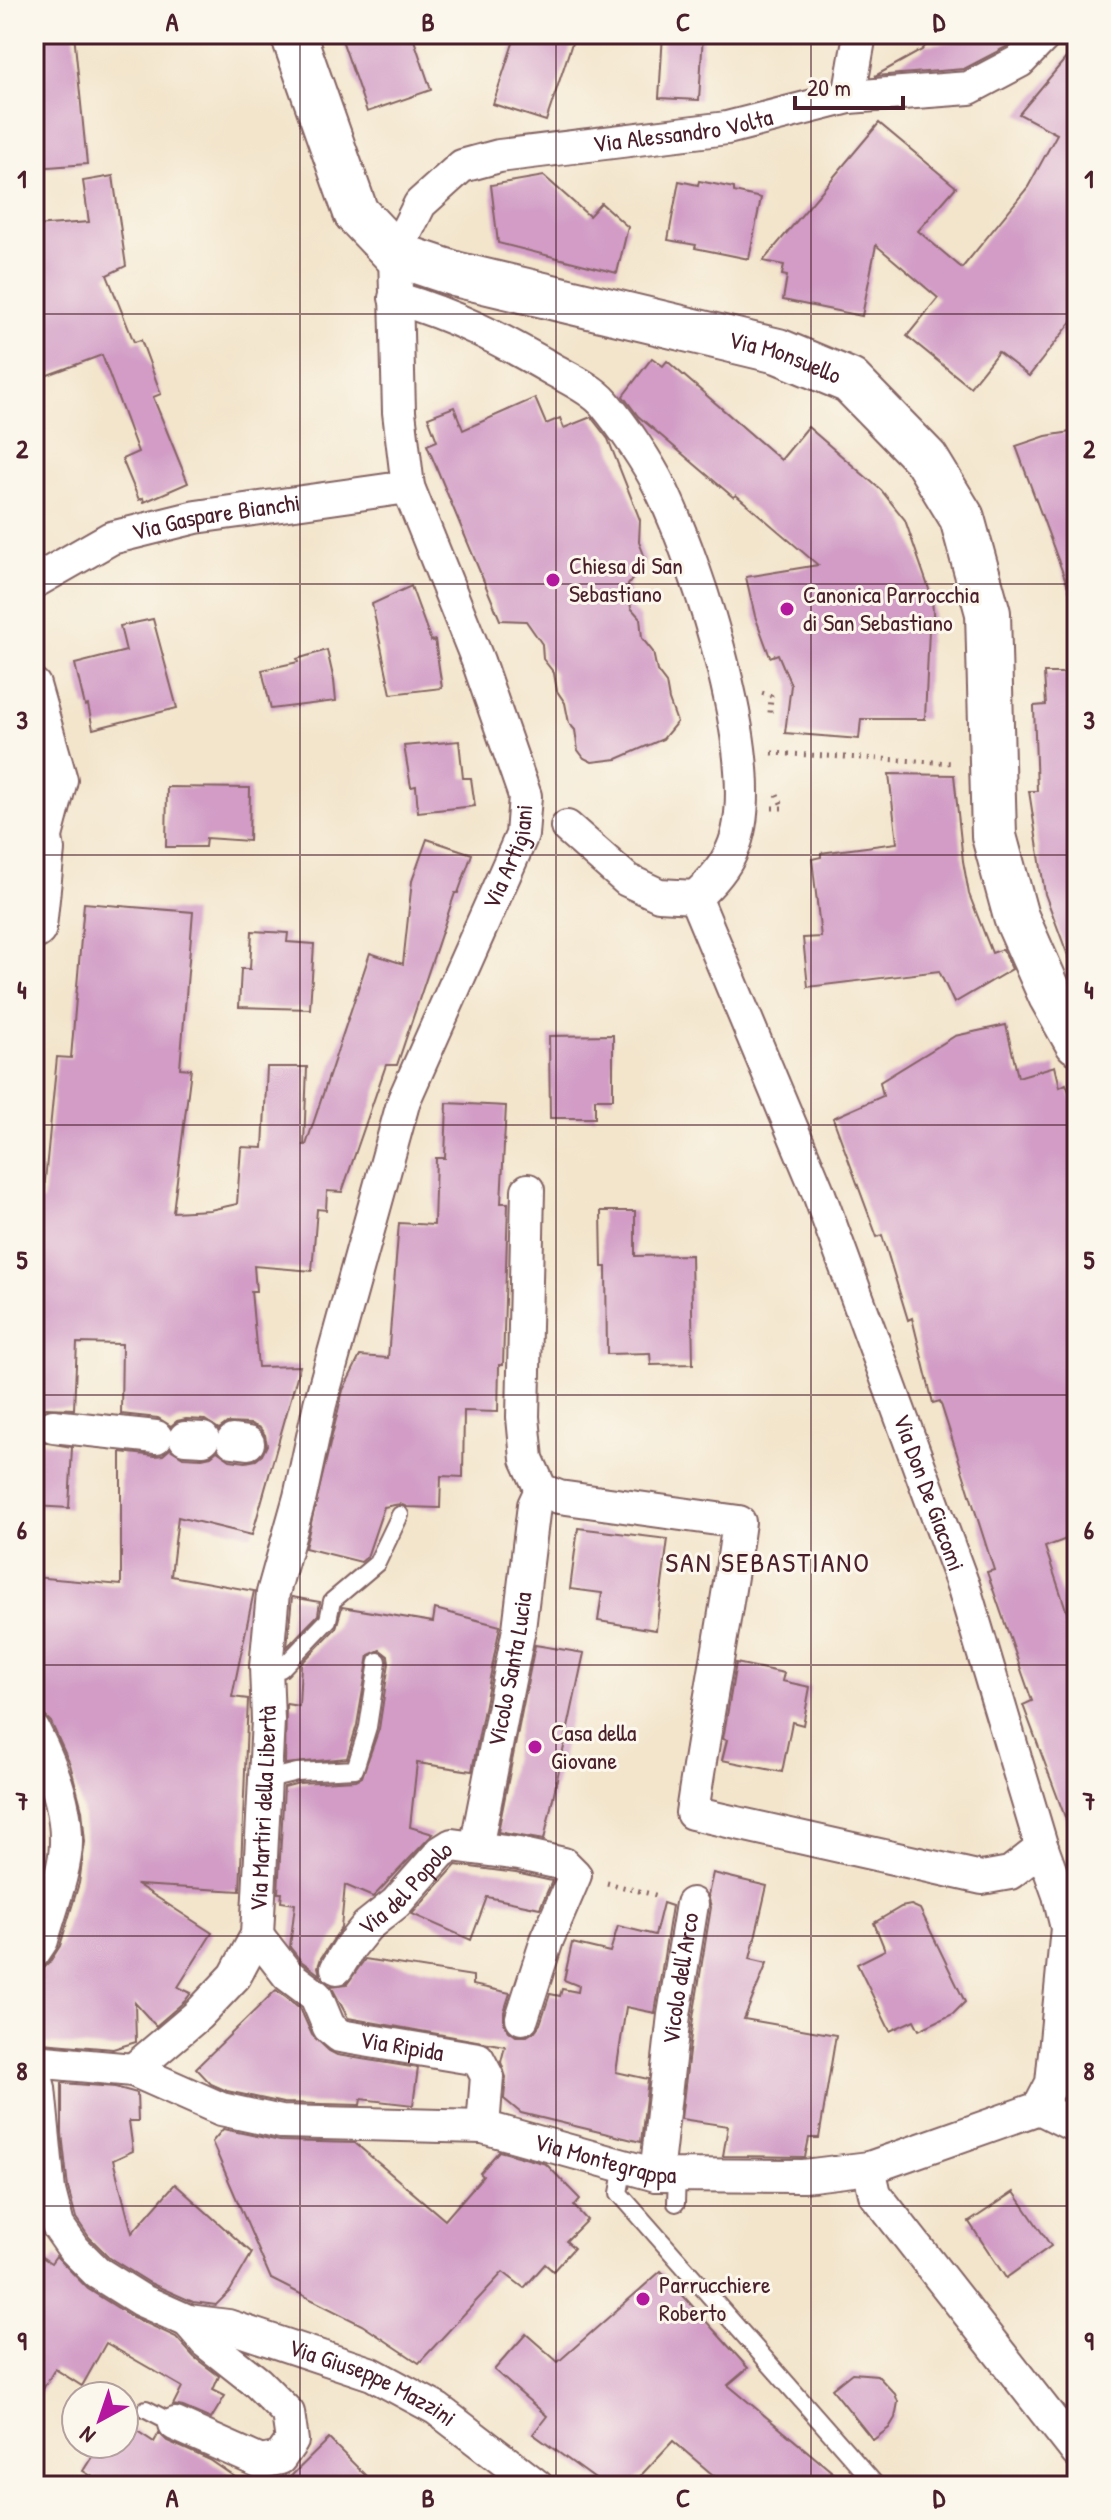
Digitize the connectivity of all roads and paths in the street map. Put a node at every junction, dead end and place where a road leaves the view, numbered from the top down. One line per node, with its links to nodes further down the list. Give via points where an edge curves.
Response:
1 (293, 34): 5 (main road, Via Monsuello, via 356,213)
2 (860, 34): 4 (street)
3 (1046, 34): 4 (street, Via Alessandro Volta, via 1020,61 969,88)
4 (849, 97): 5 (street, Via Alessandro Volta, via 727,128 499,156 462,166 420,204)
5 (395, 254): 6 (street, Via Artigiani); 11 (main road, Via Monsuello, via 455,274 778,351 850,381 926,459 962,518 988,613)
6 (395, 298): 7 (street, Via Artigiani, via 399,412); 17 (street, via 487,331 602,401 660,487 696,574 740,742 742,807 733,849 714,881)
7 (414, 502): 8 (street, Via Gaspare Bianchi, via 196,517 111,538); 21 (street, Via Artigiani, via 525,796 522,835 404,1100)
8 (34, 582)
9 (34, 685): 16 (street, via 61,780)
10 (768, 753): 11 (path)
11 (990, 765): 19 (main road, Via Monsuello, via 994,836 1016,917)
12 (773, 781): 14 (path)
13 (34, 807): 16 (main road)
14 (783, 808)
15 (567, 827): 17 (street, via 627,880 659,895)
16 (42, 850): 18 (main road)
17 (695, 897): 31 (street, Via Don De Giacomi, via 819,1194 958,1574)
18 (34, 927)
19 (1077, 1042)
20 (528, 1190): 24 (street, via 523,1417 527,1459)
21 (320, 1404): 27 (street, Via Martiri della Libertà, via 296,1449 300,1497 273,1593)
22 (53, 1426): 23 (street)
23 (205, 1439)
24 (541, 1490): 30 (street, Vicolo Santa Lucia, via 534,1505 519,1629); 31 (street, via 559,1497 739,1522 692,1813 982,1878 1010,1873)
25 (400, 1515): 27 (lane, via 377,1563 332,1601 328,1620 281,1669)
26 (378, 1661): 29 (lane, via 355,1769)
27 (266, 1667): 29 (street, Via Martiri della Libertà)
28 (34, 1731): 35 (street, via 50,1762 66,1844 42,1940)
29 (264, 1780): 34 (street, Via Martiri della Libertà)
30 (476, 1848): 32 (street, Via del Popolo, via 564,1864); 36 (street, Via del Popolo, via 452,1845 441,1852 396,1903 367,1926)
31 (1042, 1848): 41 (street, Via Don De Giacomi, via 1067,1928)
32 (575, 1875): 33 (path, Vicolo dell'Arco); 37 (street)
33 (692, 1904): 46 (street, Vicolo dell'Arco, via 674,2015)
34 (257, 1935): 36 (street, Via Ripida, via 288,1975); 40 (street, Via Martiri della Libertà, via 235,1976)
35 (34, 1952)
36 (325, 1985): 42 (street, Via Ripida, via 329,2027 340,2036 478,2059 487,2076)
37 (522, 2018)
38 (34, 2061): 40 (street)
39 (34, 2070): 47 (street, Via Giuseppe Mazzini, via 58,2226 98,2273)
40 (133, 2070): 42 (street, Via Montegrappa, via 221,2109 281,2122)
41 (1056, 2089): 43 (street); 45 (street, Via Montegrappa)
42 (483, 2127): 44 (street, Via Montegrappa)
43 (1077, 2127)
44 (624, 2166): 46 (street, Via Montegrappa); 53 (lane, via 619,2193)
45 (869, 2168): 46 (street, Via Montegrappa); 50 (street, via 875,2194)
46 (670, 2184)
47 (188, 2321): 49 (street, Via Giuseppe Mazzini, via 288,2413 292,2441 280,2458 261,2462); 51 (street, Via Giuseppe Mazzini, via 228,2326 372,2374 437,2409)
48 (146, 2409): 49 (lane)
49 (175, 2424)
50 (1077, 2452)
51 (497, 2472): 52 (street, Via Giuseppe Mazzini)
52 (537, 2486)
53 (877, 2486)

